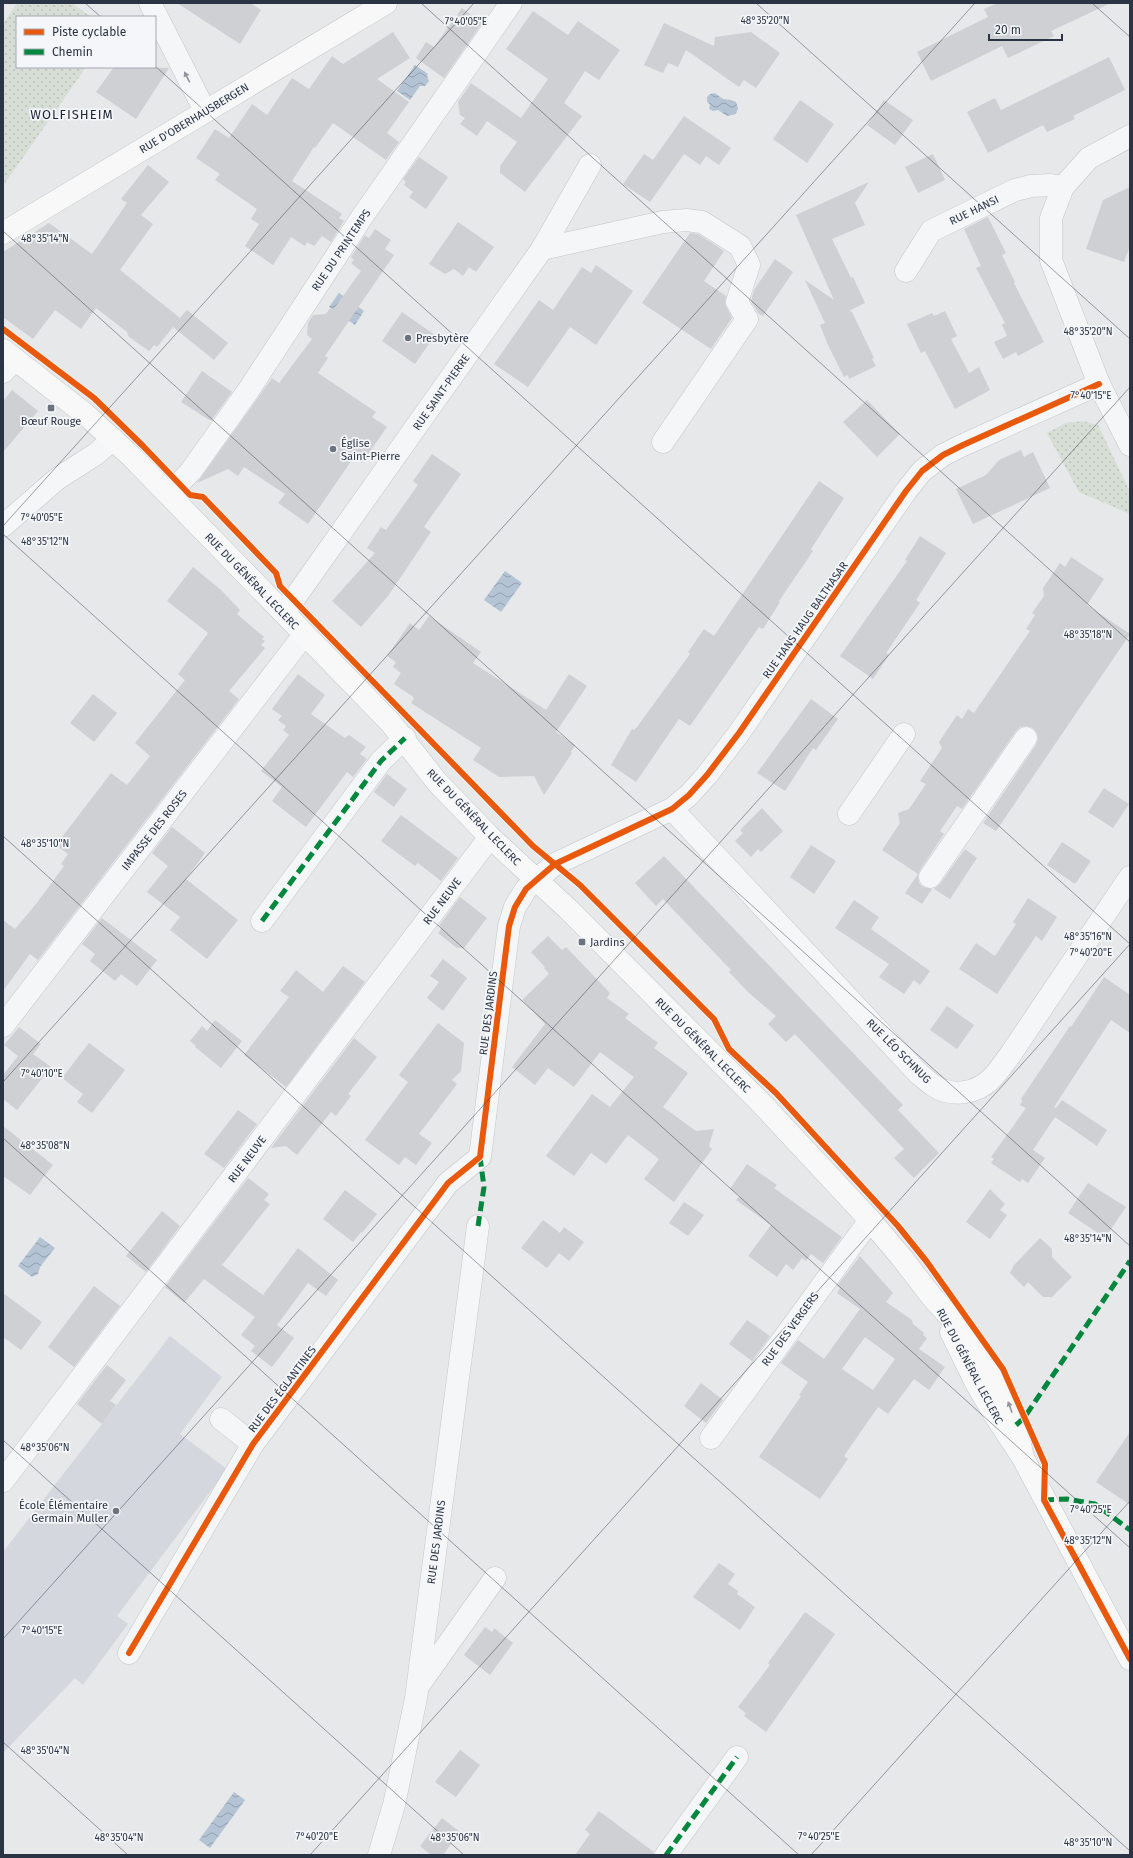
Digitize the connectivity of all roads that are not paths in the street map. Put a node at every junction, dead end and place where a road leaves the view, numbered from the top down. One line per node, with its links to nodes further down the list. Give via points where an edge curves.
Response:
1 (150, 3): 4 (street, one-way to 1)
2 (386, 3): 4 (main road, RUE D'OBERHAUSBERGEN)
3 (511, 3): 16 (street, RUE DU PRINTEMPS, via 362,217 248,390 191,471)
4 (205, 112): 8 (main road, RUE D'OBERHAUSBERGEN)
5 (1130, 136): 7 (street, via 1089,158)
6 (590, 165): 9 (street, RUE SAINT-PIERRE)
7 (1063, 188): 10 (street, RUE HANSI, via 1051,185 1015,190 931,230); 12 (street, via 1051,218 1052,260)
8 (3, 233)
9 (542, 248): 14 (street, via 663,222 686,220 702,222 740,246 749,264 737,302 747,319); 18 (street, RUE SAINT-PIERRE)
10 (906, 271)
11 (7, 360): 13 (main road, RUE DU GÉNÉRAL LECLERC, via 85,414)
12 (1099, 384): 15 (street); 23 (street, RUE HANS HAUG BALTHASAR, via 963,445 922,470 739,733 707,775)
13 (114, 439): 16 (main road, RUE DU GÉNÉRAL LECLERC); 17 (street, via 57,479)
14 (663, 442)
15 (1130, 445)
16 (169, 494): 18 (main road, RUE DU GÉNÉRAL LECLERC)
17 (3, 526)
18 (284, 613): 19 (main road, RUE DU GÉNÉRAL LECLERC)
19 (304, 635): 21 (main road, RUE DU GÉNÉRAL LECLERC); 30 (street, IMPASSE DES ROSES)
20 (904, 734): 24 (street)
21 (405, 738): 25 (main road, RUE DU GÉNÉRAL LECLERC, via 437,782); 29 (street, via 380,761)
22 (1026, 738): 26 (street)
23 (672, 808): 27 (street, RUE LÉO SCHNUG, via 917,1072 934,1086 950,1092 978,1089 991,1079 1010,1055); 28 (street, RUE HANS HAUG BALTHASAR, via 561,860)
24 (849, 814)
25 (490, 837): 28 (main road, RUE DU GÉNÉRAL LECLERC); 37 (street, RUE NEUVE)
26 (930, 877)
27 (1130, 877)
28 (536, 880): 31 (street, RUE DES JARDINS, via 526,889 515,907 509,926); 32 (main road, RUE DU GÉNÉRAL LECLERC, via 762,1104)
29 (262, 921)
30 (3, 1026)
31 (480, 1157): 36 (street, RUE DES ÉGLANTINES, via 448,1183)
32 (870, 1220): 35 (street, RUE DES VERGERS); 40 (main road, RUE DU GÉNÉRAL LECLERC, via 932,1297 976,1383 1023,1458)
33 (478, 1226): 41 (street, RUE DES JARDINS)
34 (221, 1418): 36 (street)
35 (711, 1438)
36 (253, 1444): 39 (street, RUE DES ÉGLANTINES)
37 (3, 1481)
38 (495, 1578): 41 (street)
39 (129, 1653)
40 (1130, 1659)
41 (418, 1686): 43 (street, RUE DES JARDINS, via 394,1805)
42 (737, 1757): 44 (street)
43 (379, 1855)
44 (666, 1855)

